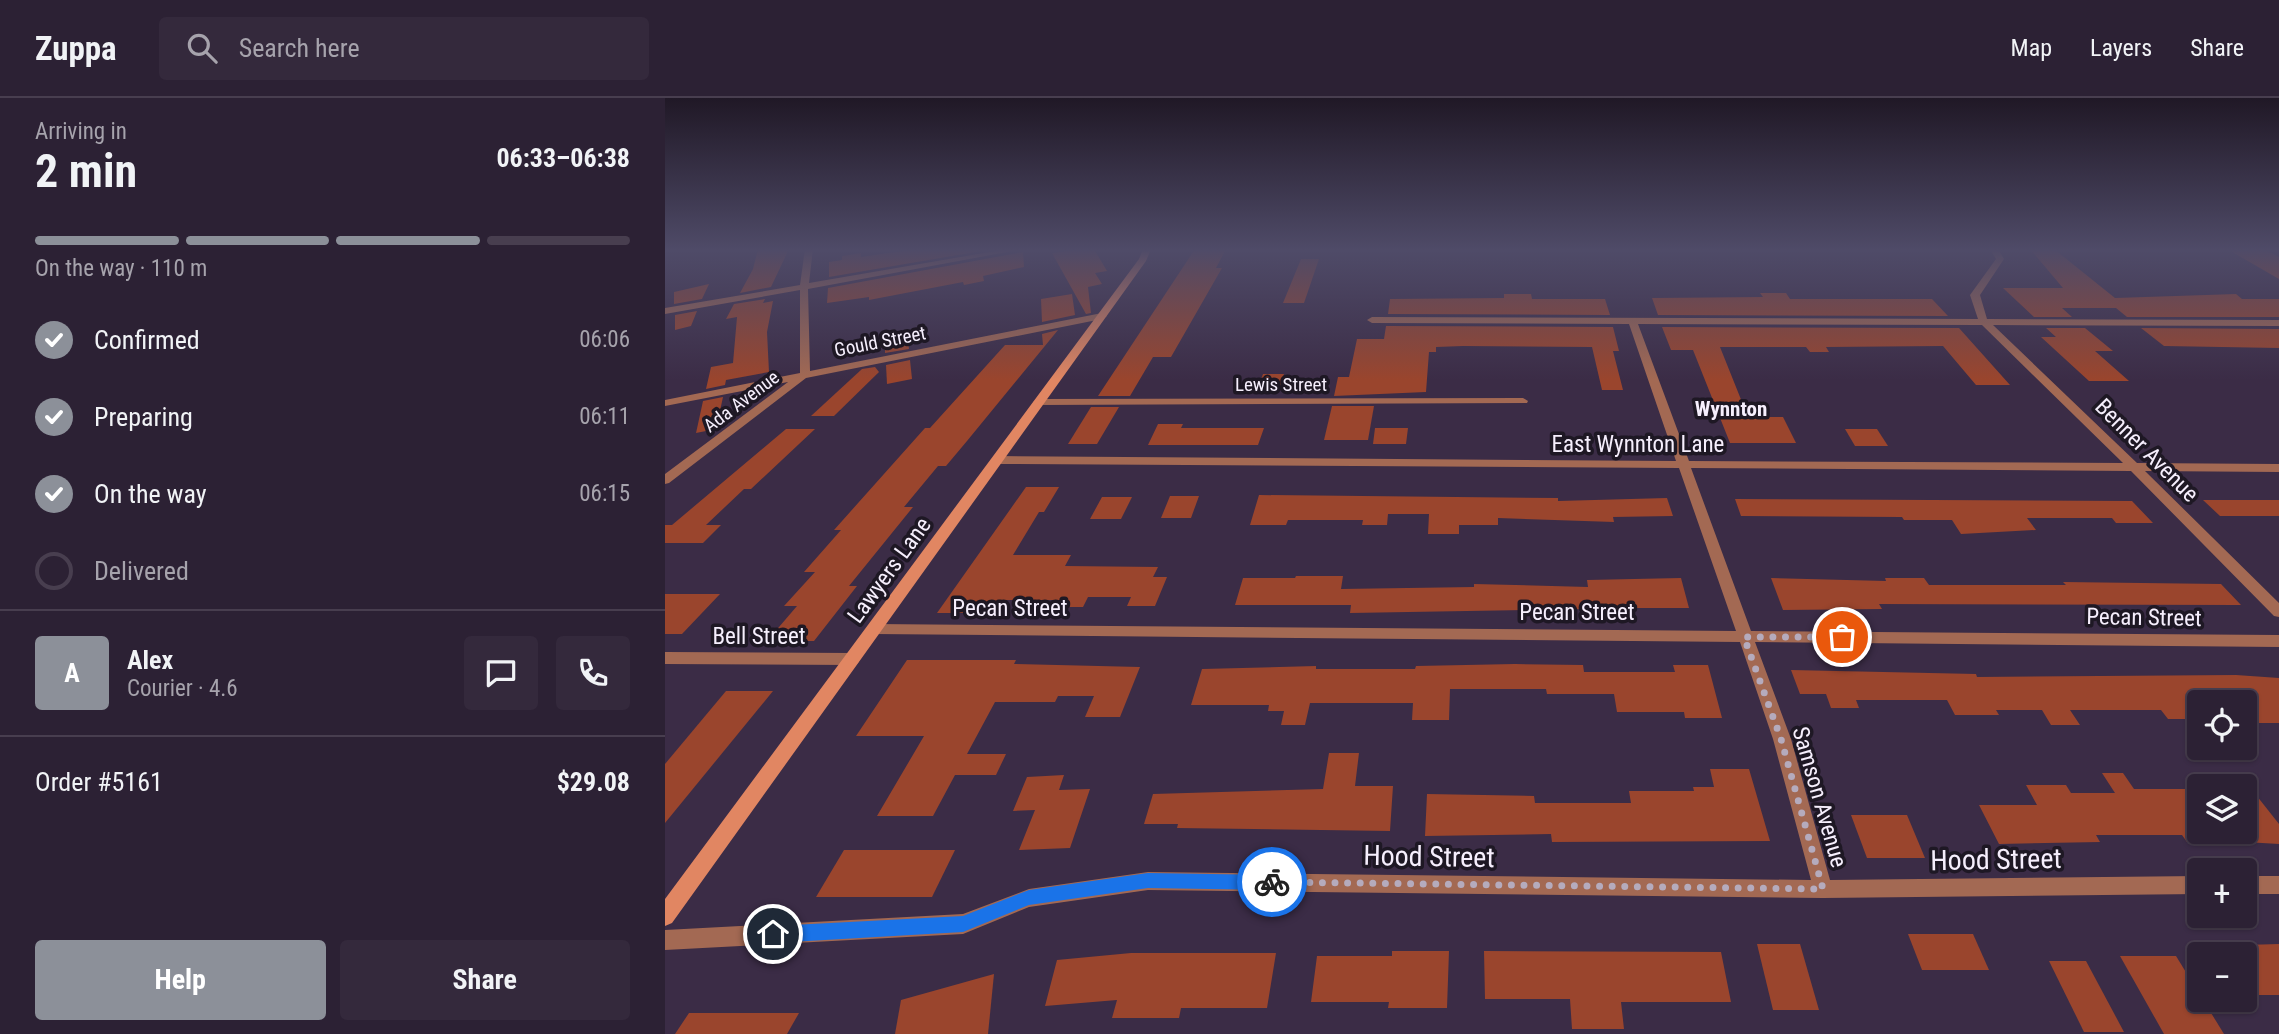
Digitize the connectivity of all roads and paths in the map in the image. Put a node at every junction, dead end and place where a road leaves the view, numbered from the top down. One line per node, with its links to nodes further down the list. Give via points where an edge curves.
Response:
1 (776, 293): 5 (street)
2 (804, 293): 11 (street, Ada Avenue)
3 (1119, 293): 6 (street, Lawyers Lane)
4 (1976, 293): 8 (street)
5 (665, 311)
6 (1102, 316): 11 (street, Gould Street); 13 (street, Lawyers Lane)
7 (1372, 320): 9 (street)
8 (1983, 321): 9 (street); 10 (street); 17 (street, Benner Avenue)
9 (1633, 322): 16 (street, Samson Avenue)
10 (2279, 323)
11 (805, 374): 14 (street, Gould Street); 19 (street, Ada Avenue)
12 (1523, 401): 13 (street, Lewis Street)
13 (1039, 402): 15 (street, Lawyers Lane)
14 (665, 403)
15 (997, 460): 16 (street, East Wynnton Lane); 21 (street, Lawyers Lane)
16 (1683, 466): 17 (street, East Wynnton Lane); 22 (street, Samson Avenue)
17 (2136, 468): 18 (street, East Wynnton Lane); 20 (street, Benner Avenue)
18 (2279, 468)
19 (665, 480)
20 (2279, 612)
21 (874, 629): 22 (street, Pecan Street); 25 (street, Lawyers Lane)
22 (1744, 637): 23 (street, Pecan Street); 29 (street, Samson Avenue, via 1781,739)
23 (2279, 641)
24 (665, 658): 25 (street, Bell Street)
25 (852, 659): 30 (street, Lawyers Lane)
26 (2187, 885): 29 (street, Hood Street)
27 (2257, 885): 28 (street)
28 (2279, 885)
29 (1823, 889): 31 (street, Hood Street, via 1148,881 1029,898 963,924)
30 (665, 916)
31 (665, 940)

